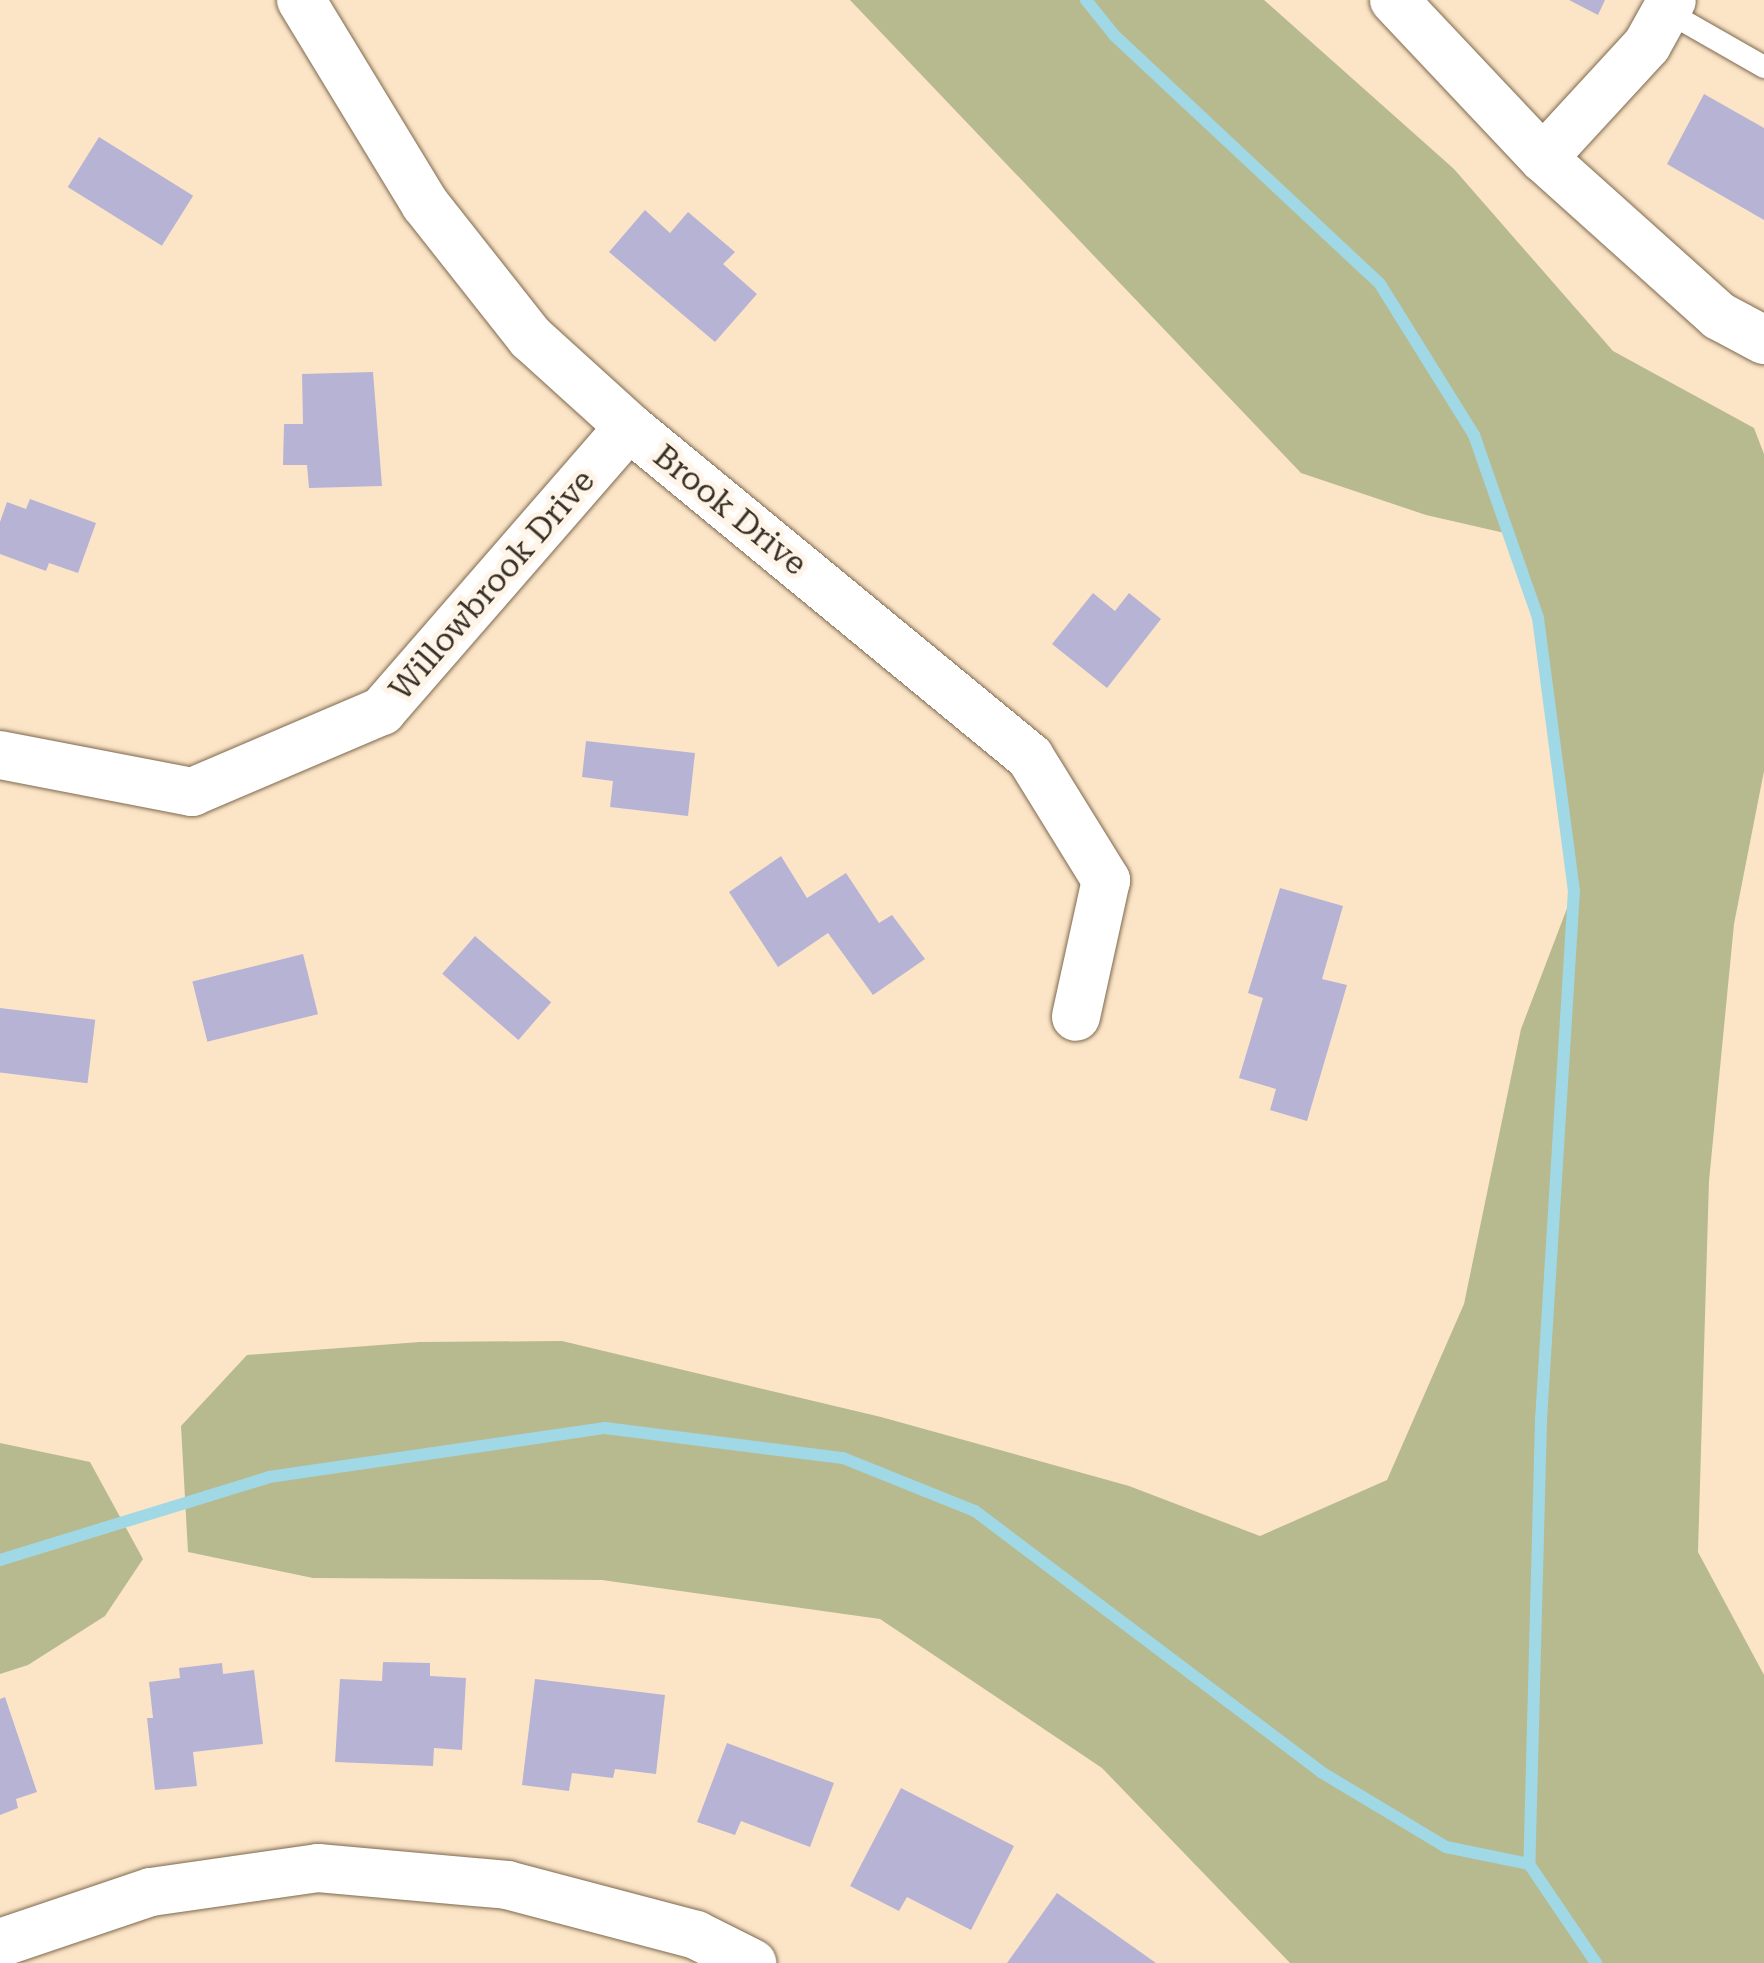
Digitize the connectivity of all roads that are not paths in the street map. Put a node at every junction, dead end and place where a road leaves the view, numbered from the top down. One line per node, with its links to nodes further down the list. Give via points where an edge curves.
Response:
1 (301, 0): 7 (street, Brook Drive, via 425,204 532,338)
2 (1394, 0): 5 (street)
3 (1669, 5): 4 (lane); 5 (street, via 1647,44)
4 (1764, 67)
5 (1543, 158): 6 (street, via 1719,316)
6 (1764, 340)
7 (629, 427): 8 (street, Willowbrook Drive, via 382,712 192,792); 9 (street, Brook Drive, via 1030,757 1106,880)
8 (0, 755)
9 (1076, 1017)
10 (0, 1943): 11 (street, via 151,1892 318,1868 507,1885 696,1934)
11 (752, 1963)

